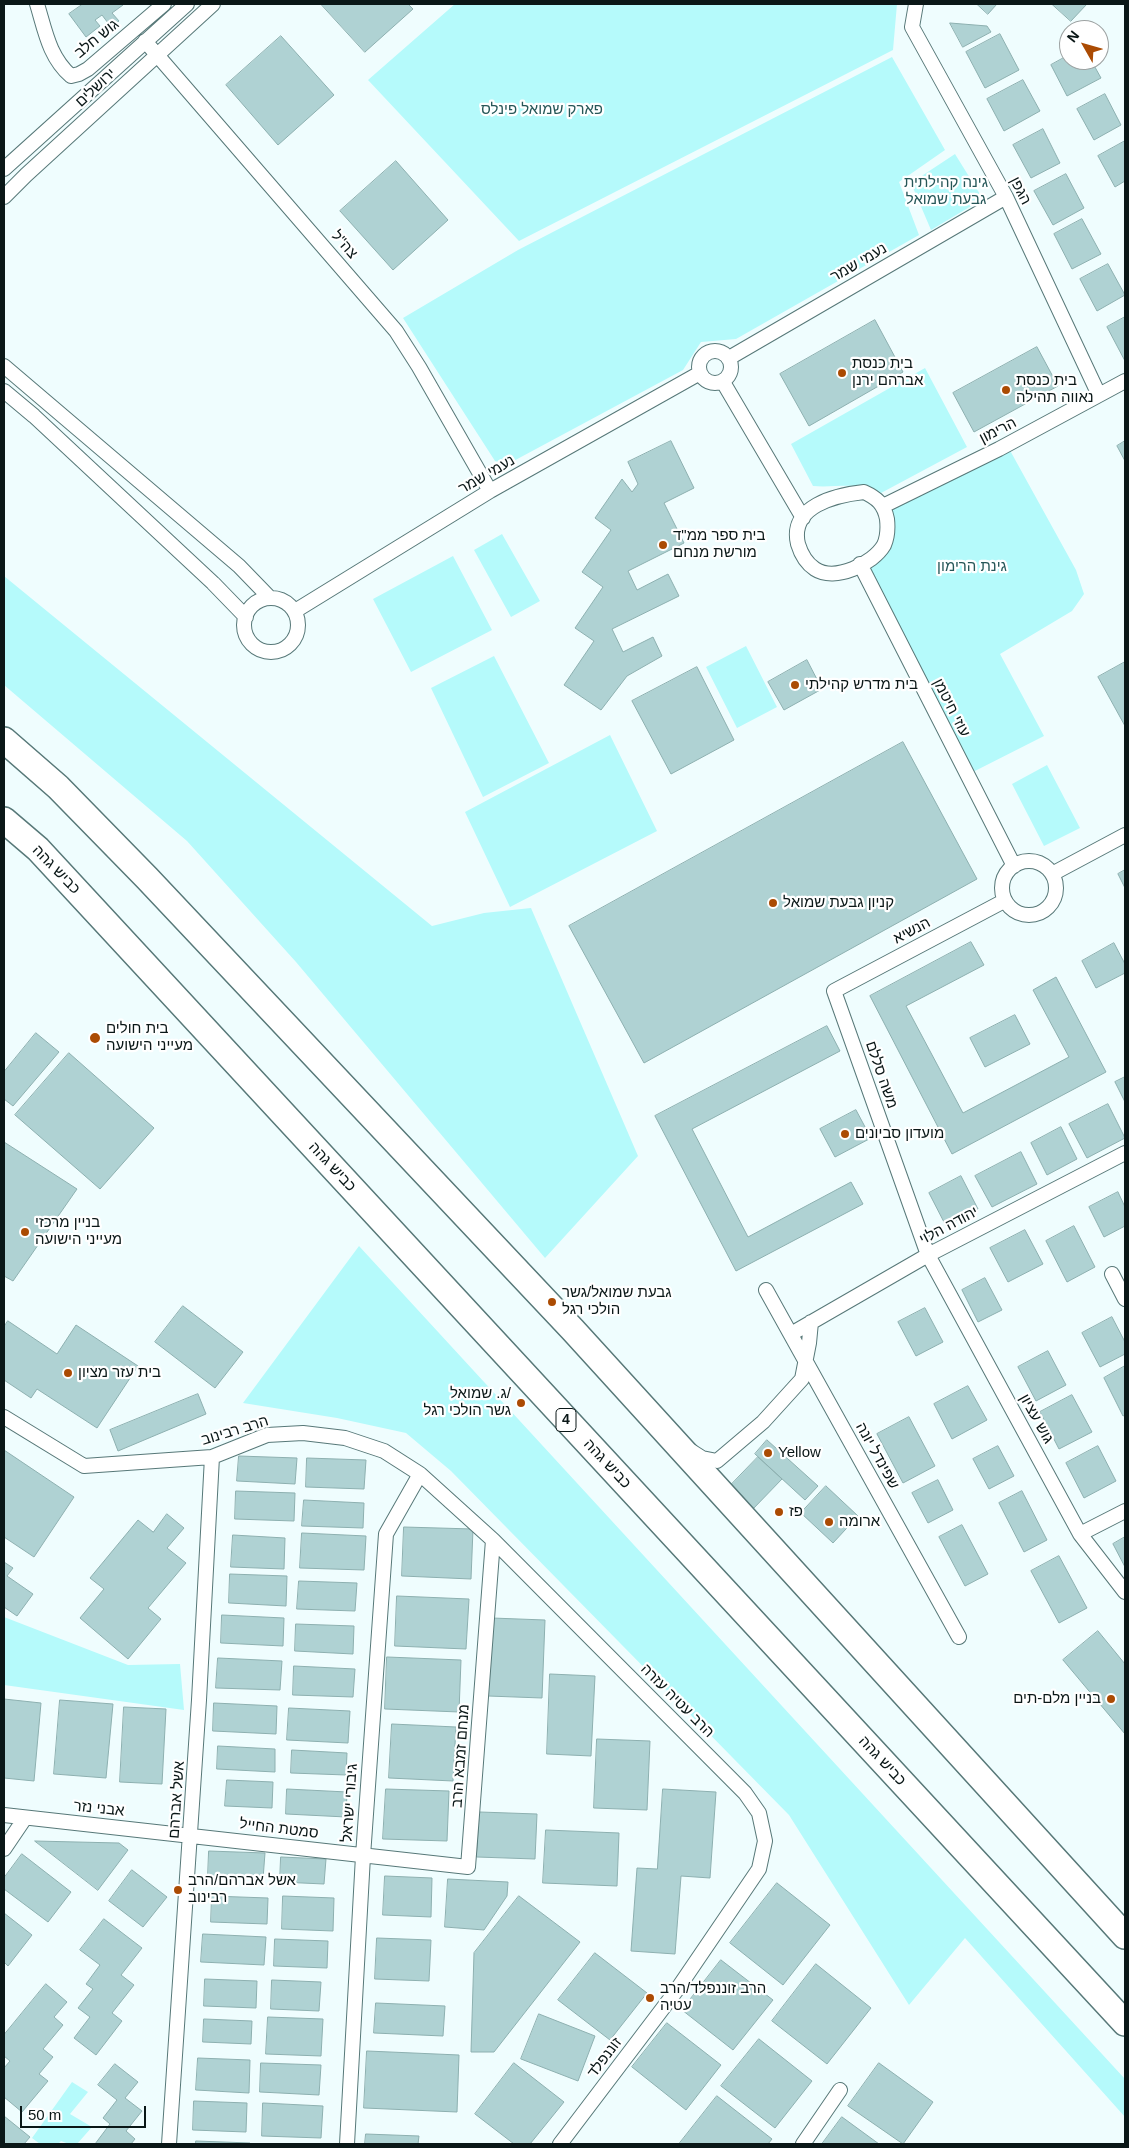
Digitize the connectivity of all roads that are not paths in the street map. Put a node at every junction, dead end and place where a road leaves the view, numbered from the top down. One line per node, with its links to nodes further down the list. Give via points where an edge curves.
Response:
1 (37, 4): 2 (street, גוש חלב, via 54,57 71,76 88,69)
2 (164, 4)
3 (187, 4): 6 (street, ירושלים)
4 (213, 4): 7 (street, ירושלים)
5 (916, 4): 10 (street, הגפן, via 912,27)
6 (145, 41): 7 (street, צה"ל); 8 (street, ירושלים)
7 (156, 55): 9 (street, ירושלים); 18 (street, צה"ל, via 396,331)
8 (4, 169)
9 (4, 198)
10 (1006, 198): 11 (street, נעמי שמר); 17 (street, הגפן)
11 (729, 358): 13 (street, via 720,351 709,352 701,358); 15 (street, via 732,368)
12 (4, 366): 22 (street, via 239,566)
13 (700, 373): 15 (street, via 712,383); 18 (street, נעמי שמר)
14 (1125, 381): 17 (street, הרימון)
15 (723, 382): 20 (street)
16 (4, 391): 24 (street)
17 (1099, 395): 19 (street, הרימון)
18 (490, 491): 23 (street, נעמי שמר)
19 (883, 506): 20 (street, via 871,495 855,493 820,503); 21 (street, via 887,536 876,555)
20 (803, 518): 21 (street, via 798,529 799,546 807,562 827,574 850,571)
21 (860, 564): 28 (street, עוזי חיטמן)
22 (270, 598): 23 (street, via 280,599); 24 (street, via 256,602 246,612)
23 (295, 611): 24 (street, via 298,629 294,640 275,653 261,651 253,645 244,631)
24 (246, 617)
25 (4, 740): 41 (highway, via 58,787 147,878 574,1330)
26 (4, 820): 56 (highway, כביש גהה / 4, via 38,849)
27 (1125, 834): 29 (street)
28 (1014, 866): 29 (street, via 1028,861 1037,862); 30 (street, via 1007,872 1002,885)
29 (1052, 874): 30 (street, via 1056,892 1052,904 1045,910 1032,916 1023,915 1010,909)
30 (1004, 901): 31 (street, הנשיא)
31 (834, 991): 33 (street, משה סללם)
32 (1125, 1153): 33 (street, יהודה הלוי)
33 (928, 1255): 37 (street, יהודה הלוי); 45 (street, גוש עציון)
34 (1112, 1274): 36 (street)
35 (766, 1290): 38 (street, שפינדל יונה)
36 (1125, 1300)
37 (811, 1322): 38 (street, יהודה הלוי); 39 (street)
38 (791, 1334): 39 (street, שפינדל יונה)
39 (805, 1360): 41 (street, via 802,1379 771,1413 717,1460 702,1458); 48 (street, שפינדל יונה)
40 (4, 1417): 42 (street, הרב רבינוב, via 84,1466)
41 (675, 1442): 54 (highway)
42 (212, 1457): 43 (street, הרב רבינוב, via 267,1435 304,1433 345,1438 384,1450); 51 (street, אשל אברהם)
43 (420, 1474): 46 (street, הרב עטיה עזרה); 53 (street, גיבורי ישראל, via 386,1534)
44 (1125, 1510): 45 (street)
45 (1080, 1534): 47 (street, גוש עציון)
46 (493, 1540): 53 (street, מנחם זמבא הרב, via 468,1867); 55 (street, הרב עטיה עזרה, via 745,1793 759,1813 765,1841 759,1870)
47 (1125, 1592)
48 (959, 1638)
49 (4, 1815): 50 (street, אבני נזר)
50 (25, 1818): 51 (street, אבני נזר); 52 (street)
51 (191, 1834): 53 (street, סמטת החייל); 58 (street, אשל אברהם)
52 (4, 1849)
53 (362, 1856): 59 (street, גיבורי ישראל)
54 (1125, 1936)
55 (676, 1991): 60 (street, זוננפלד)
56 (1125, 2023)
57 (840, 2090): 61 (street)
58 (169, 2144)
59 (347, 2144)
60 (560, 2144)
61 (803, 2144)

